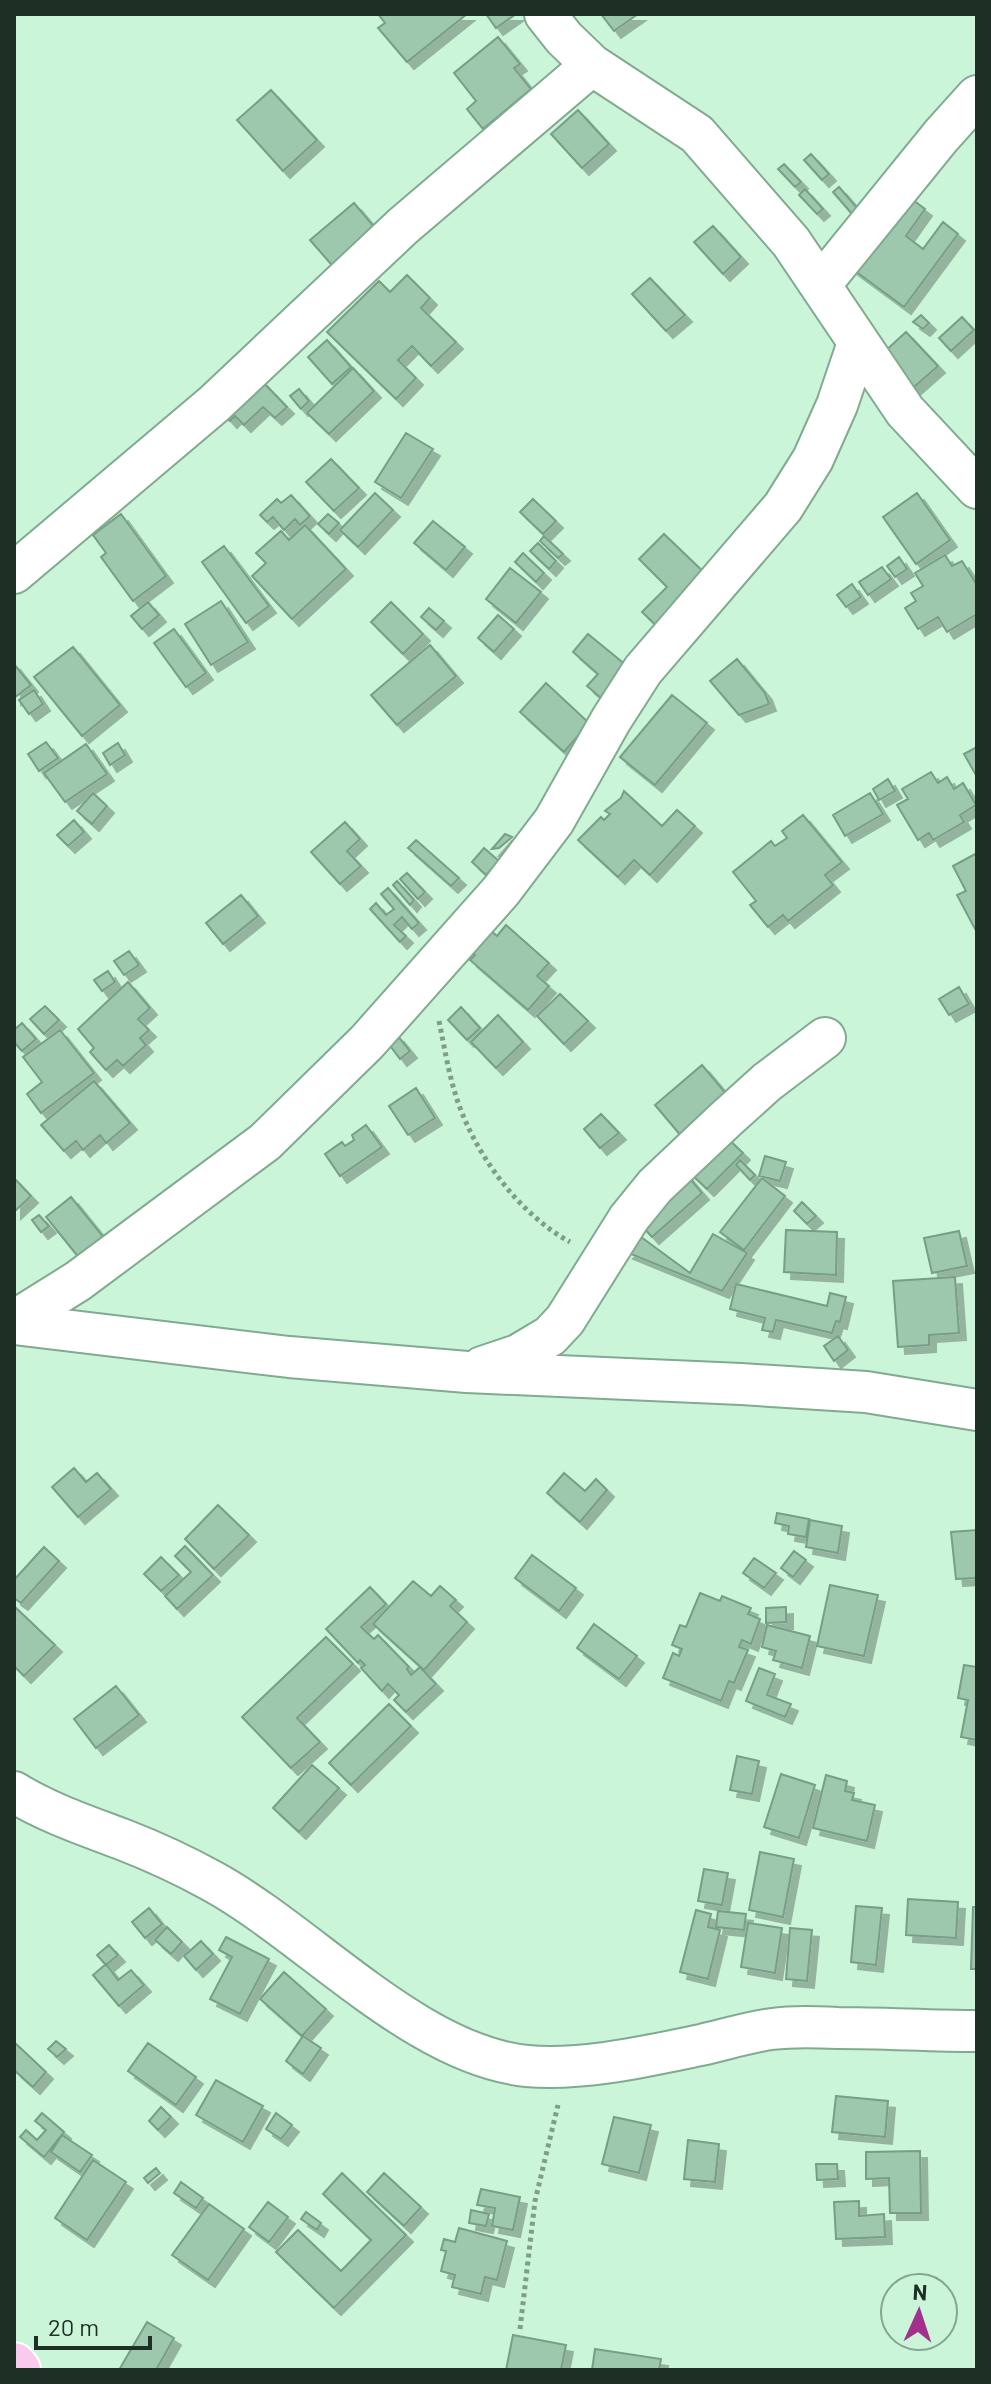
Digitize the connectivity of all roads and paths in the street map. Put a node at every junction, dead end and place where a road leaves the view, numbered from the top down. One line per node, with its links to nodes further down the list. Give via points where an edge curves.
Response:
1 (545, 14): 2 (street)
2 (592, 65): 4 (street, via 697,134); 7 (street, via 403,226 214,404)
3 (977, 96): 4 (street)
4 (821, 284): 5 (street)
5 (858, 343): 6 (street, via 905,411); 8 (street, via 813,459 783,507 643,670 554,821)
6 (977, 488)
7 (14, 573)
8 (431, 972): 10 (path, via 455,1093 480,1148 522,1206); 11 (street, via 265,1142)
9 (825, 1038): 10 (street, via 736,1109 655,1186)
10 (602, 1260): 12 (street, via 550,1336 518,1355)
11 (14, 1323): 12 (street, via 289,1357)
12 (467, 1372): 13 (street, via 866,1392)
13 (977, 1410)
14 (14, 1792): 16 (street, via 173,1860 235,1894 405,2016 468,2051 527,2066)
15 (977, 2031): 16 (street, via 791,2027 611,2062)
16 (566, 2065): 17 (path, via 535,2201)
17 (520, 2329)
18 (14, 2365): 19 (main road)
19 (18, 2370)

